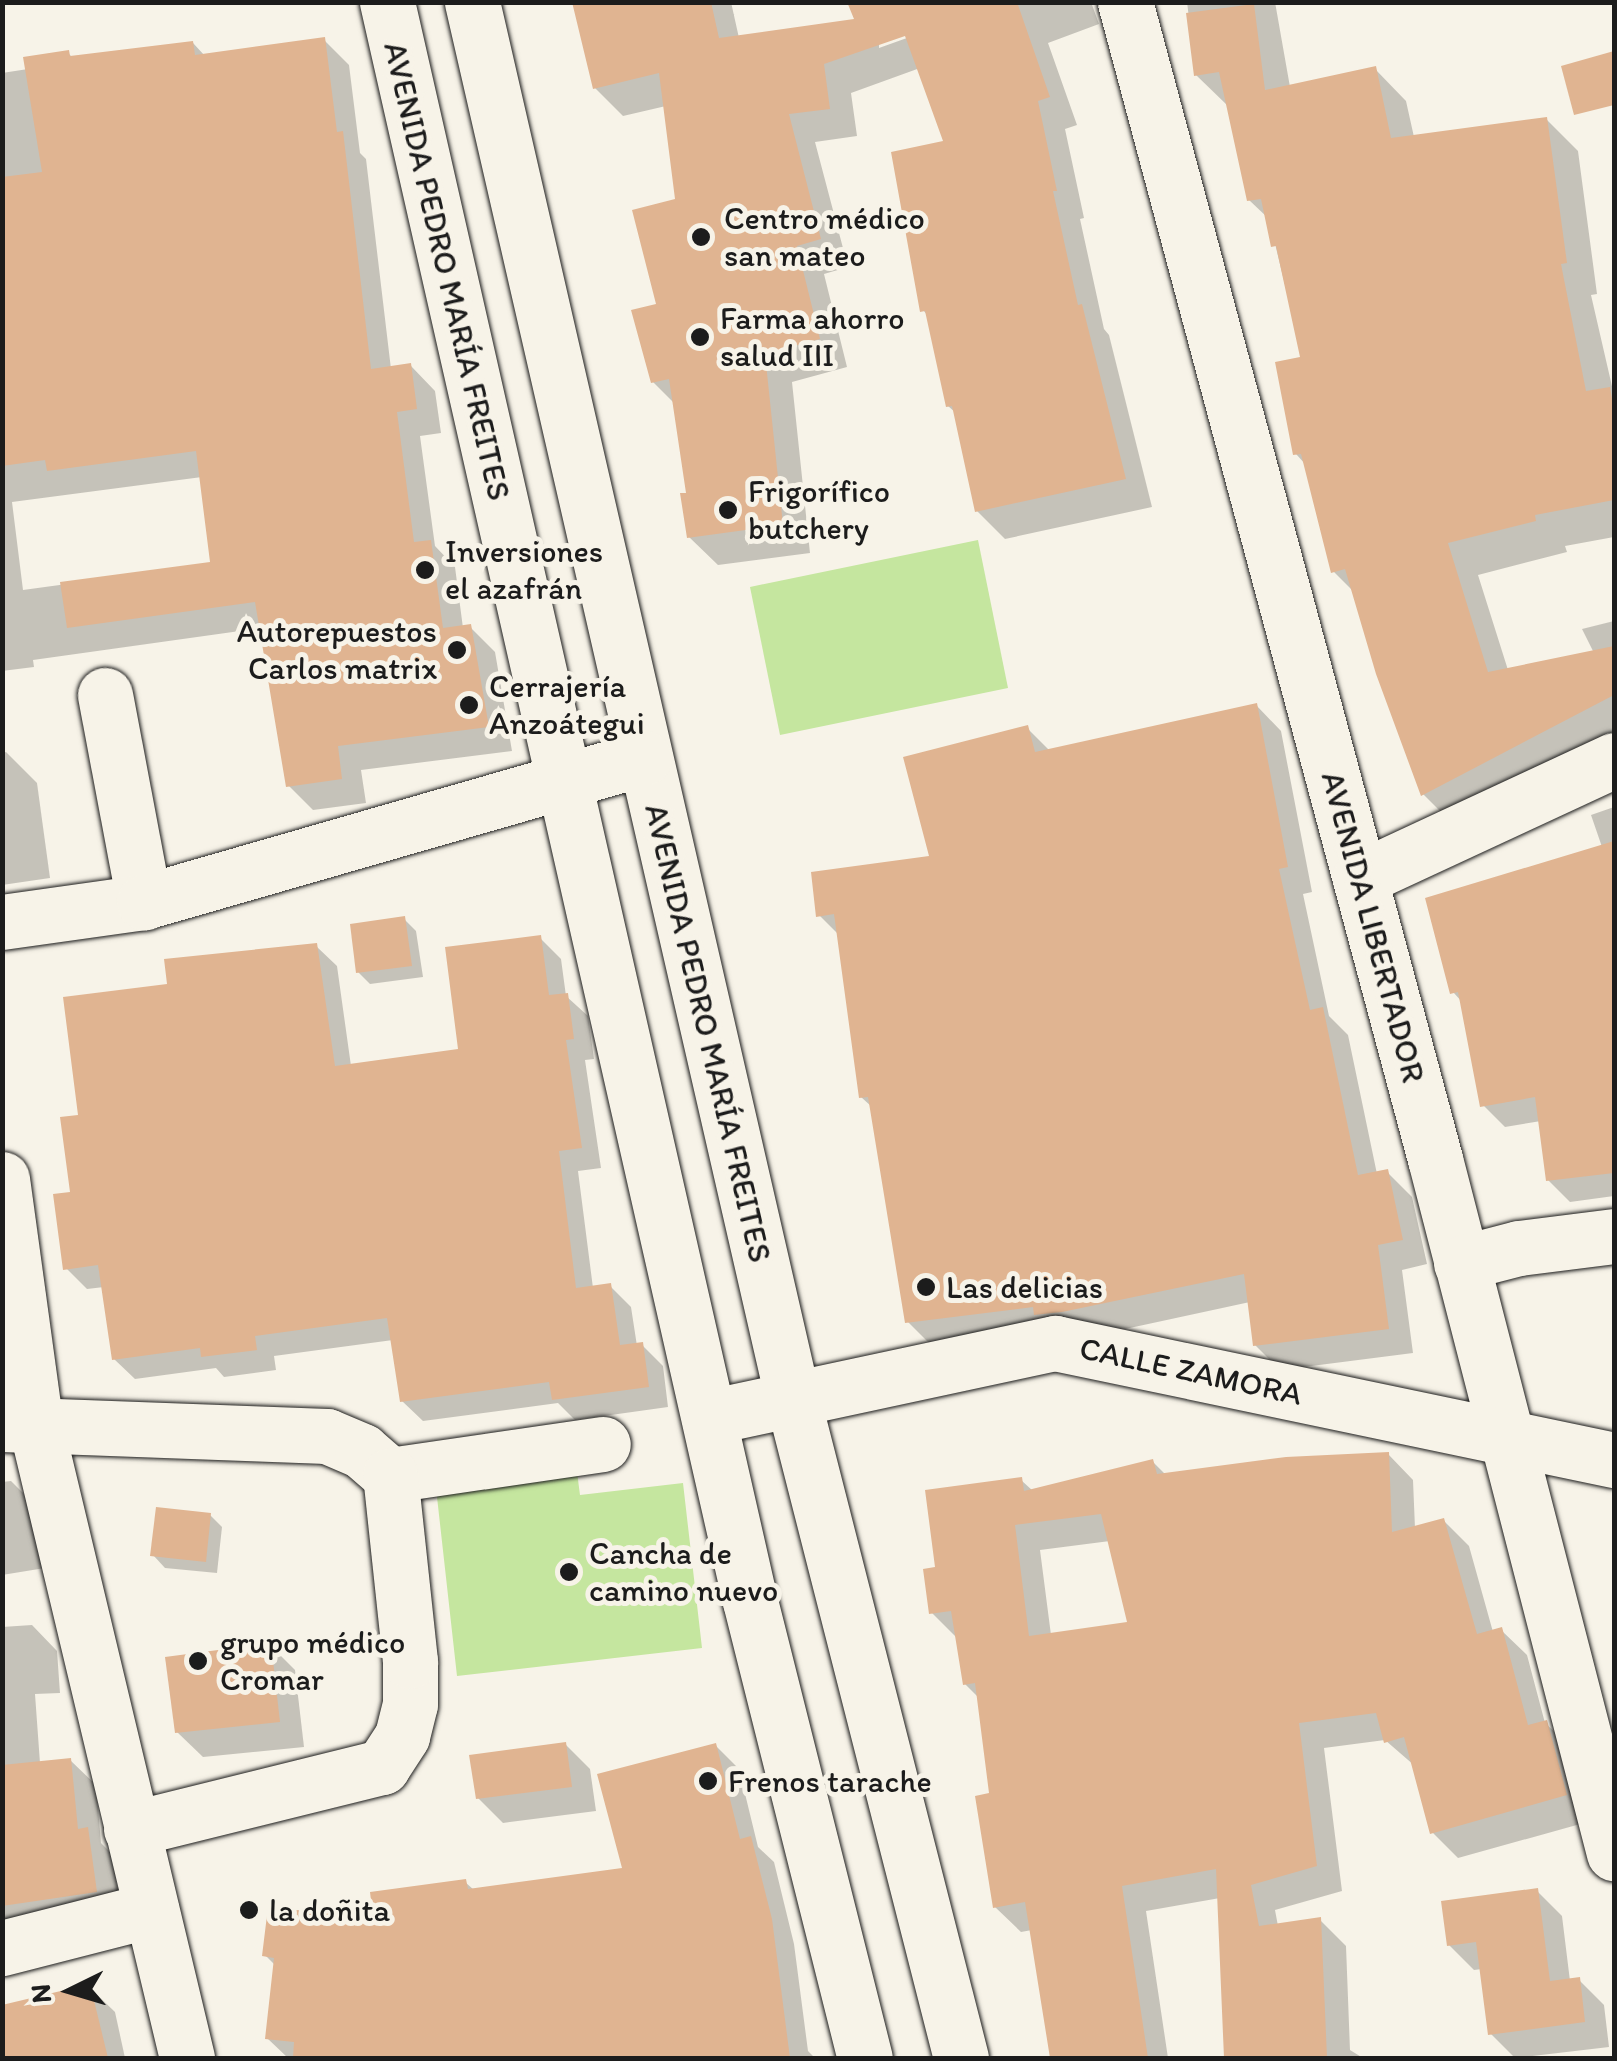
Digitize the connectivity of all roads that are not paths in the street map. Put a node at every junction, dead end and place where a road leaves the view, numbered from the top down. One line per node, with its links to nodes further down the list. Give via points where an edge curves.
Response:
1 (386, 2): 7 (street, AVENIDA PEDRO MARÍA FREITES)
2 (472, 2): 5 (street, AVENIDA PEDRO MARÍA FREITES)
3 (1125, 2): 8 (street, AVENIDA LIBERTADOR)
4 (105, 696): 9 (street)
5 (644, 758): 7 (street); 14 (street, AVENIDA PEDRO MARÍA FREITES)
6 (1614, 760): 8 (street)
7 (563, 782): 9 (street); 15 (street, AVENIDA PEDRO MARÍA FREITES)
8 (1360, 878): 13 (street, AVENIDA LIBERTADOR)
9 (144, 902): 10 (street)
10 (2, 922)
11 (2, 1179): 16 (street)
12 (1614, 1236): 13 (street)
13 (1461, 1263): 17 (street, AVENIDA LIBERTADOR)
14 (792, 1396): 15 (street, CALLE ZAMORA); 17 (street, CALLE ZAMORA, via 1056,1343); 27 (street, AVENIDA PEDRO MARÍA FREITES)
15 (709, 1416): 26 (street, AVENIDA PEDRO MARÍA FREITES)
16 (19, 1425): 20 (street, via 326,1436 362,1452); 21 (street)
17 (1506, 1436): 19 (street, CALLE ZAMORA); 22 (street, AVENIDA LIBERTADOR)
18 (603, 1444): 20 (street)
19 (1614, 1460)
20 (390, 1475): 21 (street, via 410,1704 402,1736 382,1767)
21 (131, 1829): 23 (street)
22 (1613, 1839)
23 (151, 1910): 24 (street); 25 (street)
24 (2, 1948)
25 (187, 2058)
26 (865, 2058)
27 (961, 2058)

